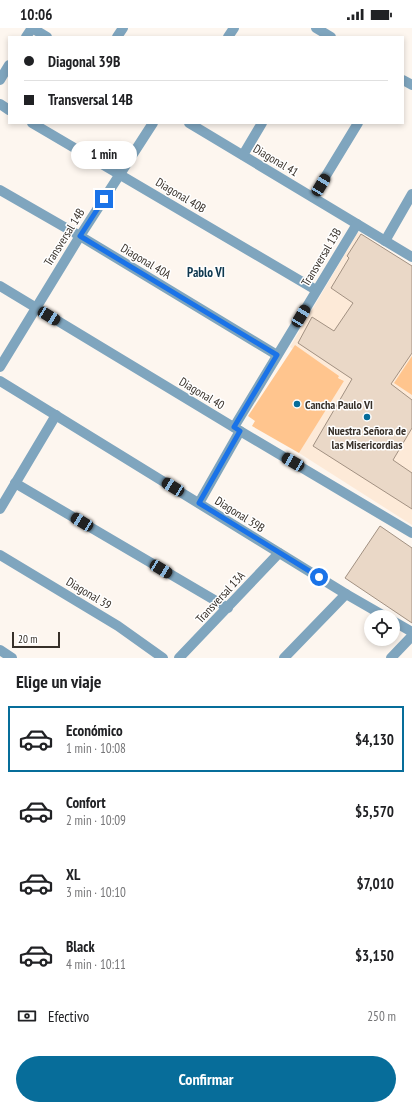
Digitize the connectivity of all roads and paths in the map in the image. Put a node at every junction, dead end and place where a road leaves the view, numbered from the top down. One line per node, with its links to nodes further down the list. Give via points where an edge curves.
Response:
1 (32, 28): 3 (street)
2 (317, 31): 4 (street)
3 (45, 36)
4 (329, 36)
5 (8, 67): 6 (street)
6 (0, 80)
7 (34, 124): 13 (street, Diagonal 40B)
8 (152, 124): 13 (street, Transversal 14B)
9 (191, 124): 12 (street, Diagonal 41)
10 (261, 124): 12 (street)
11 (357, 124): 16 (street)
12 (243, 155): 16 (street, Diagonal 41)
13 (120, 174): 18 (street, Transversal 14B); 22 (street, Diagonal 40B)
14 (0, 190): 18 (street, Diagonal 40A)
15 (412, 194): 19 (street)
16 (313, 197): 17 (street, Diagonal 41)
17 (356, 224): 19 (street, Diagonal 41); 22 (street, Transversal 13B)
18 (80, 236): 23 (street, Transversal 14B); 24 (street, Diagonal 40A)
19 (385, 241): 20 (street, Diagonal 41)
20 (412, 257)
21 (0, 286): 23 (street, Diagonal 40)
22 (316, 290): 24 (street, Transversal 13B)
23 (36, 308): 25 (street, Transversal 14B); 28 (street, Diagonal 40)
24 (277, 355): 28 (street, Transversal 13B)
25 (0, 367)
26 (0, 381): 27 (street, Diagonal 39B)
27 (56, 415): 29 (street); 30 (street, Diagonal 39B)
28 (237, 429): 30 (street, Transversal 13B); 32 (street, Diagonal 40)
29 (15, 484): 31 (street); 36 (street)
30 (199, 503): 33 (street, Diagonal 39B)
31 (0, 509)
32 (412, 533)
33 (279, 553): 35 (street, Diagonal 39B); 36 (street, Transversal 13A)
34 (0, 555): 43 (street, Diagonal 39, via 118,626)
35 (346, 594): 37 (street, Diagonal 39B); 45 (street)
36 (228, 608): 44 (street, Transversal 13A)
37 (374, 610)
38 (400, 625): 39 (street)
39 (412, 632)
40 (412, 636): 46 (street)
41 (0, 650): 42 (street)
42 (12, 658)
43 (162, 658)
44 (179, 658)
45 (284, 658)
46 (391, 658)

